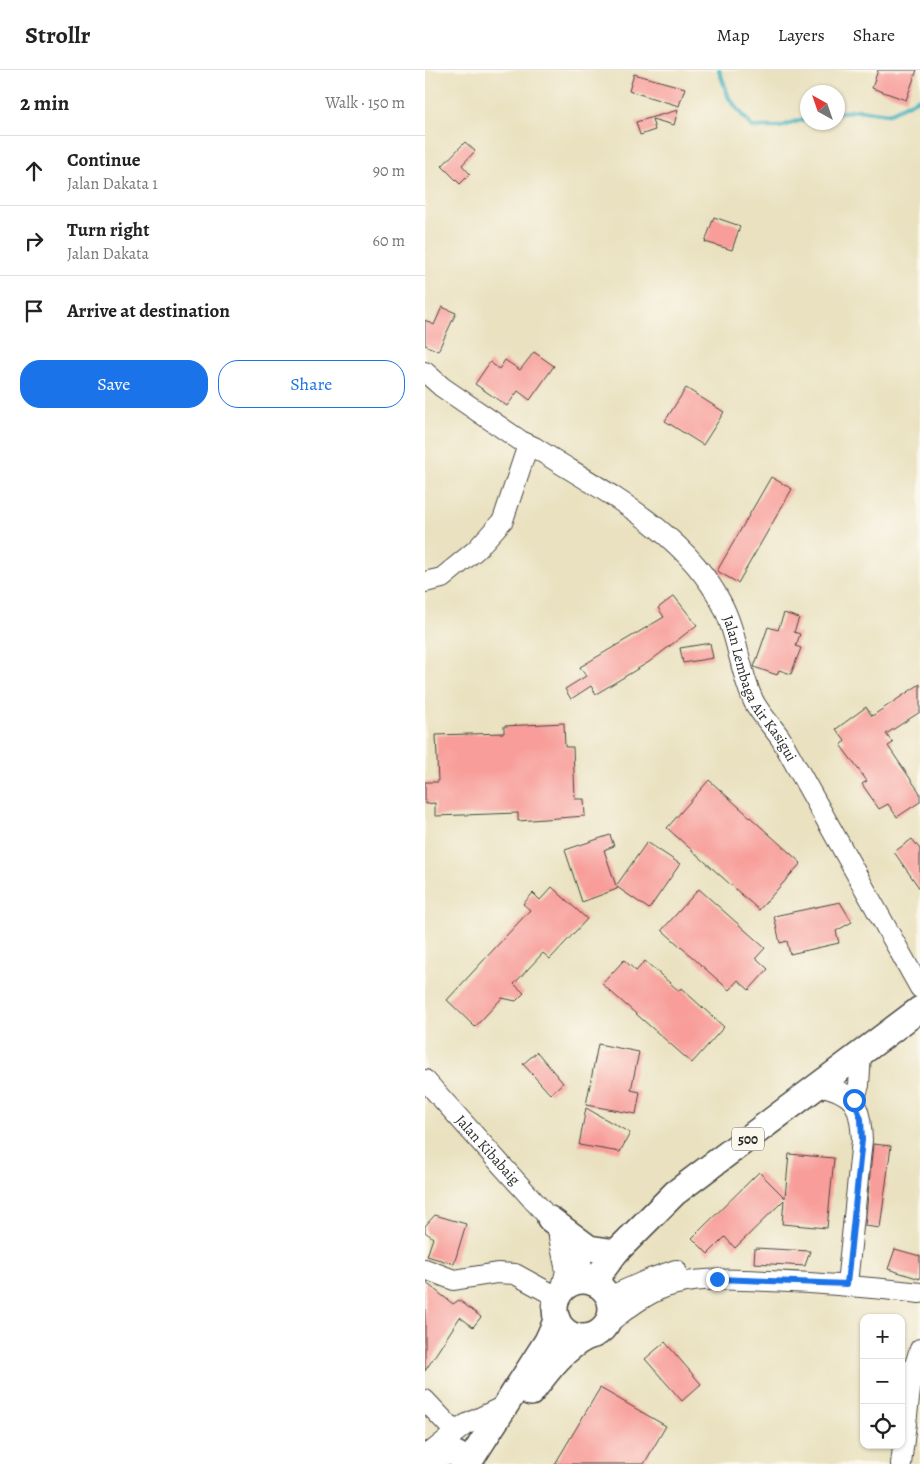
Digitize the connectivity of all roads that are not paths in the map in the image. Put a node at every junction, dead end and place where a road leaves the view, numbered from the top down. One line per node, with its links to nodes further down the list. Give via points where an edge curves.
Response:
1 (425, 372): 2 (street, Jalan Lembaga Air Kasigui, via 442,387)
2 (531, 446): 3 (street, via 503,520 476,550 442,578); 4 (street, Jalan Lembaga Air Kasigui, via 637,513 680,548 712,586 730,622 755,703 781,739)
3 (425, 582)
4 (920, 988)
5 (920, 1009): 6 (main road, 500)
6 (861, 1054): 8 (main road, 500); 9 (street, via 859,1085)
7 (425, 1080): 10 (street, Jalan Kibabaig)
8 (820, 1085): 9 (street, via 839,1090); 11 (main road, 500, via 675,1193)
9 (854, 1100): 14 (street, via 861,1119 862,1140)
10 (550, 1219): 12 (main road, via 589,1248); 15 (street, Jalan Kibabaig, via 580,1260); 17 (street, Jalan Kibabaig, via 559,1236 565,1260 566,1271)
11 (648, 1219): 12 (main road, 500); 15 (main road, 500)
12 (616, 1252): 15 (main road, 500)
13 (425, 1269): 17 (street, via 454,1280 515,1274)
14 (847, 1284): 15 (street, via 717,1279 692,1271 675,1270); 16 (street)
15 (610, 1291): 17 (main road, via 573,1283); 18 (main road, 500, via 608,1323 603,1330)
16 (920, 1293)
17 (559, 1303): 18 (main road, via 569,1334); 21 (main road, 500, via 547,1341)
18 (587, 1337): 21 (main road, 500, via 574,1343)
19 (920, 1349): 26 (street, via 912,1374)
20 (425, 1400): 22 (street)
21 (503, 1418): 22 (street); 23 (street); 24 (main road, 500); 25 (main road, 500)
22 (455, 1432): 23 (street)
23 (426, 1456): 24 (main road, via 452,1452)
24 (467, 1464)
25 (482, 1464)
26 (901, 1464)

